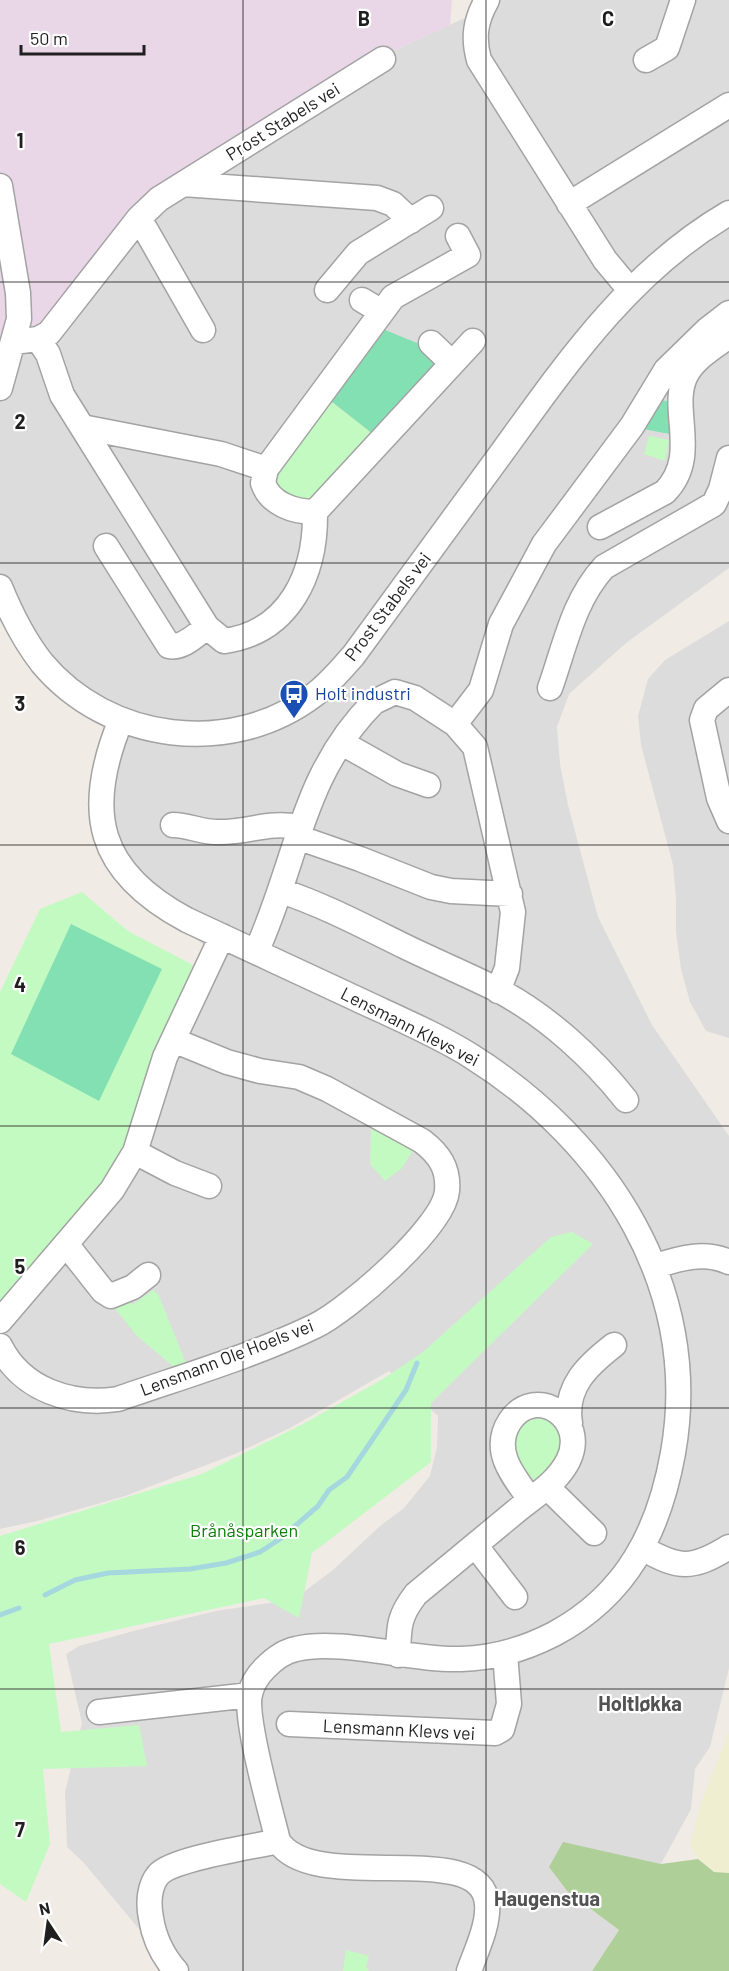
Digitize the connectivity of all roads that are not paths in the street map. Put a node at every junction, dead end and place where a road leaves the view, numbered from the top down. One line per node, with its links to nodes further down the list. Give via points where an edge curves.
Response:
1 (487, 0): 8 (street, via 474,41 479,60)
2 (683, 0): 4 (street, via 667,48)
3 (382, 59): 6 (street, Prost Stabels vei)
4 (646, 60)
5 (729, 105): 8 (street)
6 (183, 184): 10 (street, Prost Stabels vei); 12 (street, Prost Stabels vei, via 377,198 421,214 358,253)
7 (0, 186): 19 (street, via 18,293 19,319)
8 (569, 204): 13 (street, via 605,260)
9 (729, 213): 13 (street, Prost Stabels vei, via 685,241)
10 (138, 219): 15 (street); 17 (street, Prost Stabels vei, via 49,333)
11 (458, 236): 27 (street, via 468,255 372,306)
12 (327, 290)
13 (630, 290): 36 (street, Prost Stabels vei, via 562,370 352,656 326,685 283,713 234,730 179,734)
14 (729, 313): 23 (street, via 675,361)
15 (203, 330)
16 (729, 336): 24 (street, via 693,366 685,377)
17 (38, 339): 19 (street); 25 (street, via 48,354 62,395)
18 (473, 341): 21 (street)
19 (13, 342): 22 (street)
20 (431, 343): 21 (street)
21 (452, 363): 28 (street)
22 (0, 388)
23 (654, 391): 24 (street); 37 (street, via 544,544 501,624 481,690)
24 (682, 398): 29 (street, via 682,453 675,478 665,492)
25 (82, 427): 27 (street, via 221,454); 33 (street)
26 (729, 458): 34 (street, via 714,504 604,567 594,578 574,614)
27 (266, 469): 28 (street, via 263,483 272,500)
28 (315, 512): 33 (street, via 311,556 285,612 247,636 235,639 224,641)
29 (600, 527)
30 (106, 546): 33 (street, via 169,646 185,643)
31 (0, 587): 32 (street, Prost Stabels vei)
32 (7, 620): 36 (street, Prost Stabels vei, via 58,679 97,709)
33 (207, 627)
34 (550, 688)
35 (729, 690): 40 (street, via 706,709 702,720 719,798)
36 (121, 720): 45 (street, Lensmann Klevs vei, via 107,759 100,796 103,822 115,858 133,883 154,902)
37 (455, 724): 38 (street, via 415,698 395,692 374,702); 44 (street, via 475,747)
38 (342, 743): 39 (street, via 397,774); 42 (street, via 322,770)
39 (428, 785)
40 (729, 821)
41 (173, 825): 42 (street, via 210,832 274,823)
42 (298, 832): 43 (street); 44 (street, via 431,887)
43 (281, 891): 46 (street); 47 (street, via 328,909)
44 (510, 894): 47 (street, via 512,938)
45 (222, 936): 46 (street, Lensmann Klevs vei); 48 (street)
46 (256, 952): 54 (street, Lensmann Klevs vei, via 423,1030 501,1077 541,1109 600,1172)
47 (498, 991): 49 (street, via 550,1024 603,1072)
48 (173, 1040): 50 (street); 58 (street, Lensmann Ole Hoels vei, via 227,1062 300,1077 422,1141 443,1164 447,1191 443,1204 368,1291 317,1325 118,1399 75,1401 53,1393 18,1371)
49 (627, 1100)
50 (135, 1152): 51 (street); 52 (street, via 112,1190)
51 (209, 1186)
52 (66, 1244): 55 (street, via 103,1292 111,1296 133,1287); 56 (street)
53 (729, 1262): 54 (street, via 706,1255)
54 (656, 1266): 64 (street, Lensmann Klevs vei, via 678,1360 678,1398 668,1480 656,1521)
55 (148, 1275)
56 (0, 1321)
57 (614, 1345): 59 (street, via 582,1373 569,1403)
58 (0, 1346)
59 (570, 1423): 60 (street, via 573,1449 568,1462); 60 (street, via 561,1413 545,1406 526,1408 508,1424 502,1447 509,1469)
60 (538, 1493): 61 (street); 62 (street)
61 (594, 1533)
62 (475, 1545): 65 (street); 67 (street, via 416,1594 404,1610 399,1622)
63 (729, 1547): 64 (street, via 693,1565 664,1561)
64 (642, 1548): 66 (street, Lensmann Klevs vei, via 604,1598 577,1619 539,1641)
65 (515, 1597)
66 (505, 1653): 67 (street, Lensmann Klevs vei, via 462,1659); 70 (street, Lensmann Klevs vei, via 509,1704 502,1729 495,1734)
67 (398, 1655): 68 (street, Lensmann Klevs vei, via 330,1647 297,1648 267,1666 256,1678)
68 (250, 1695): 69 (street); 71 (street, via 252,1726)
69 (99, 1712)
70 (289, 1724)
71 (278, 1841): 72 (street, via 172,1866 153,1883 150,1912 155,1938); 73 (street, via 284,1851 311,1864 452,1871 476,1880 483,1890 487,1910)
72 (176, 1971)
73 (470, 1971)

